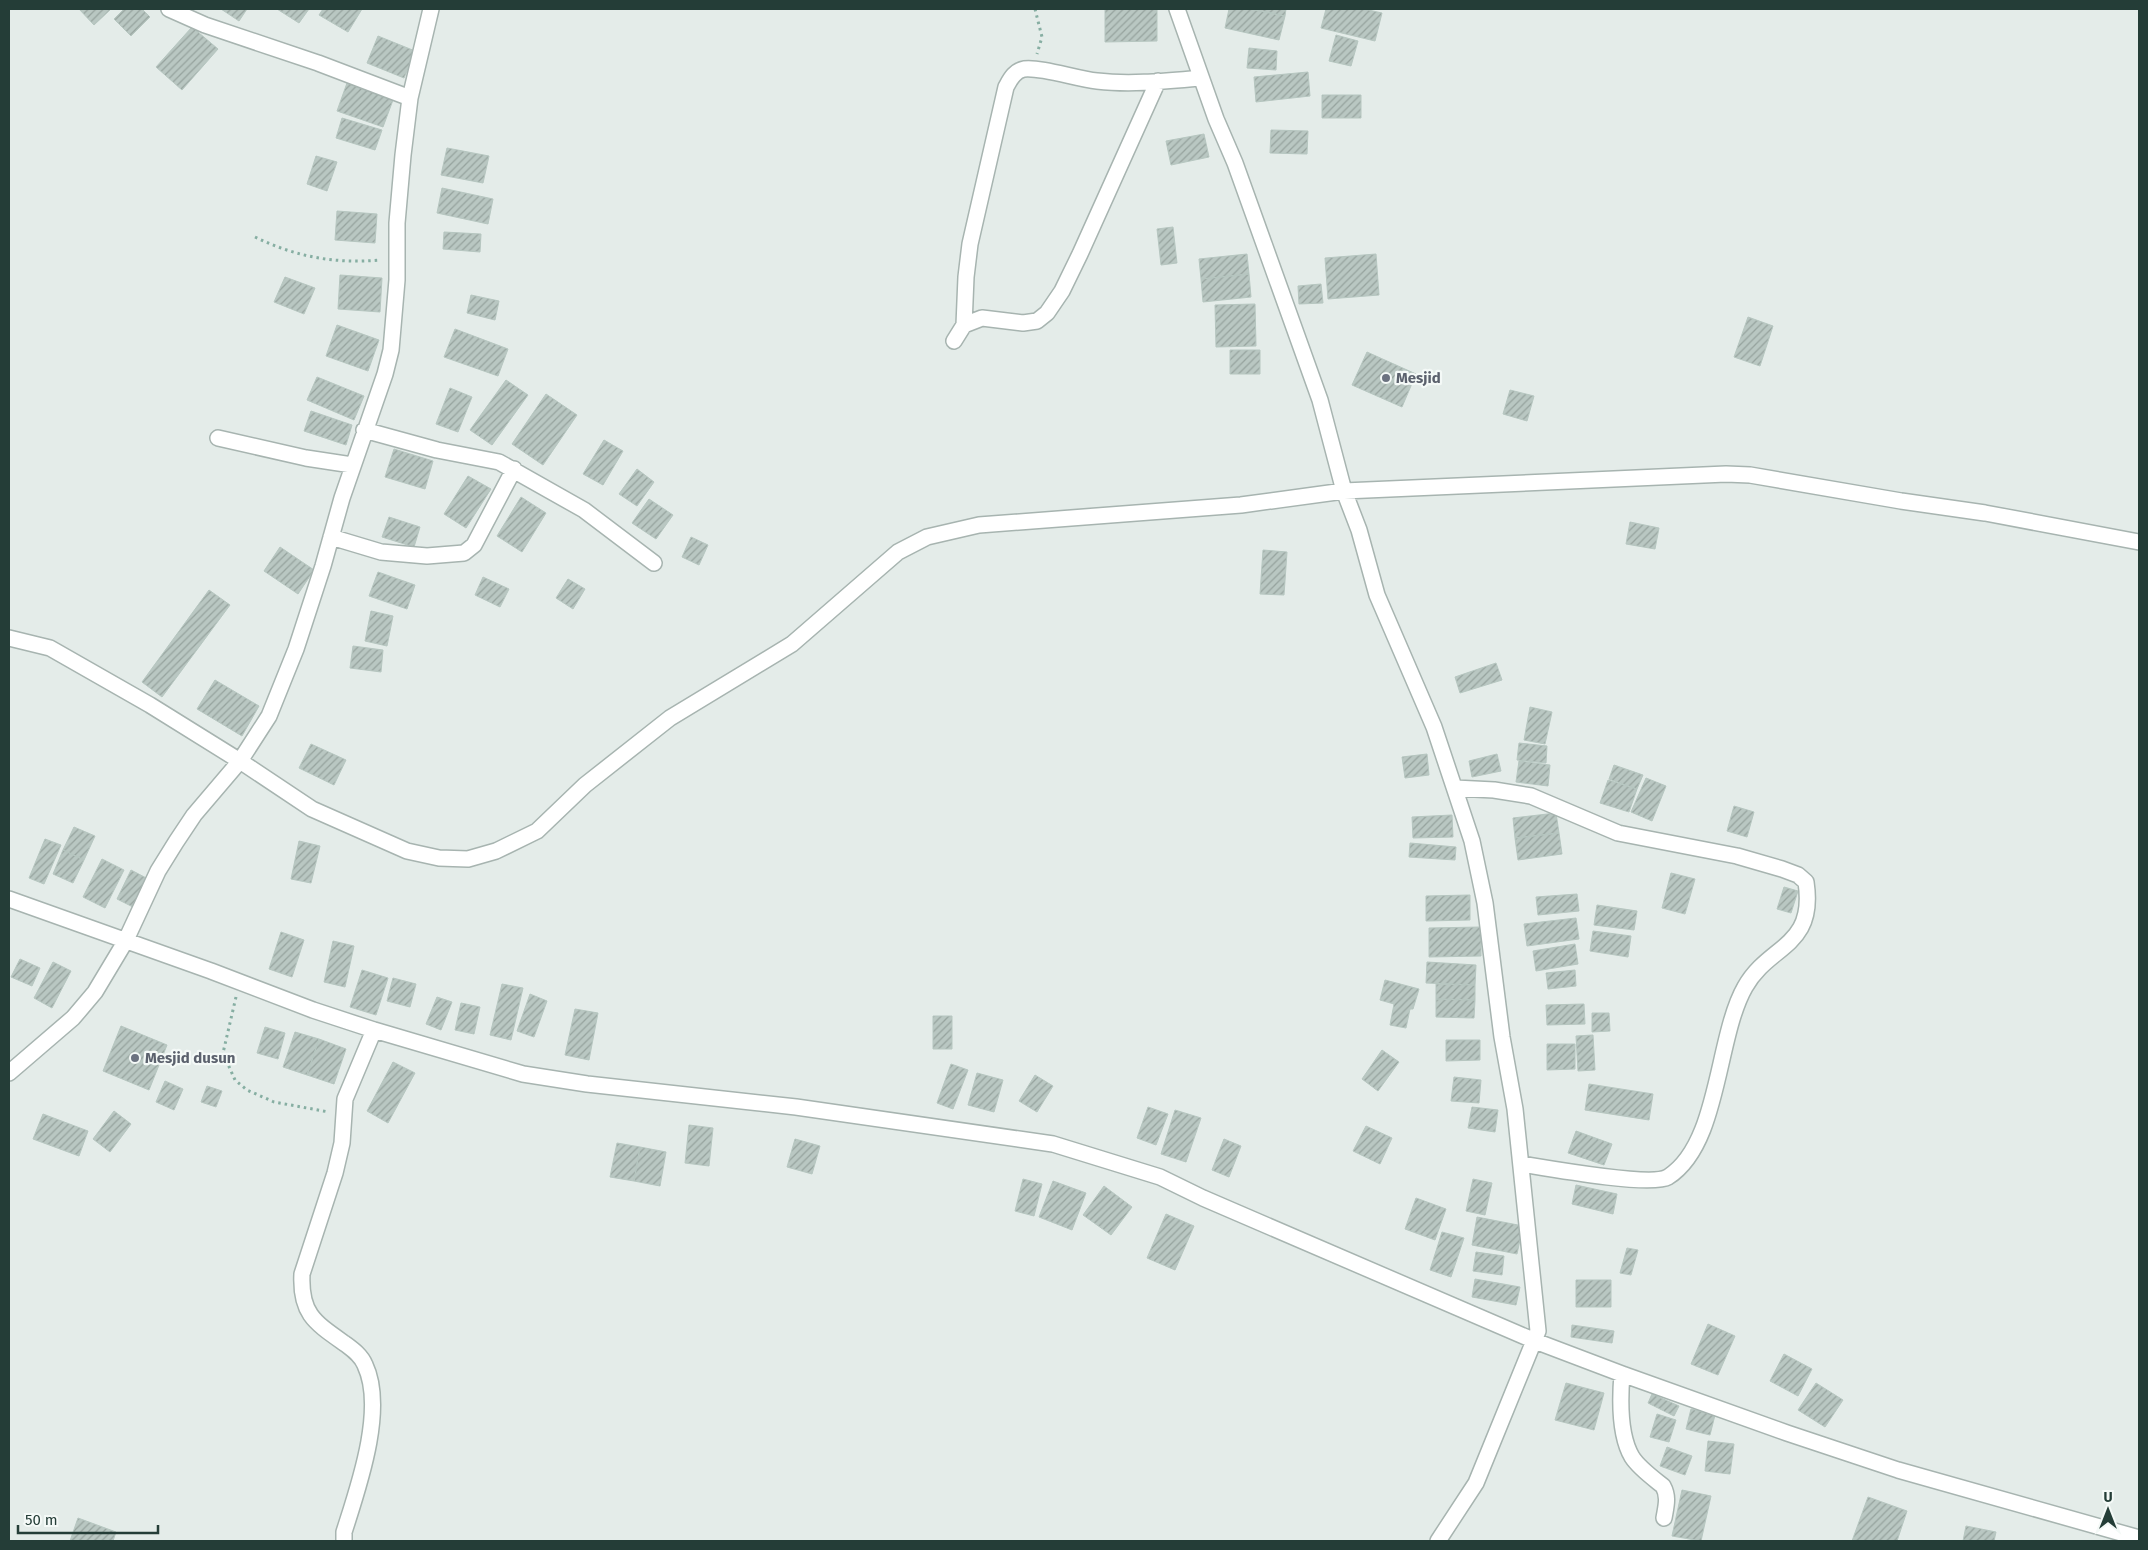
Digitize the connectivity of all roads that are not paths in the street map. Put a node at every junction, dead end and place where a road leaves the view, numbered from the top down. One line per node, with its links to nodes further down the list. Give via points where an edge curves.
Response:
1 (169, 9): 6 (street)
2 (431, 9): 6 (street)
3 (1177, 9): 4 (street)
4 (1201, 78): 5 (street); 13 (street, via 1320,400)
5 (1158, 81): 7 (street, via 1080,254 1047,313 1037,321 1023,323 982,318); 7 (street, via 1097,81 1033,69 1014,74 1006,87 970,244)
6 (410, 98): 9 (street, via 397,223 397,289 391,350)
7 (964, 326): 8 (street)
8 (954, 341)
9 (364, 430): 11 (street); 12 (street, via 437,450 499,462)
10 (218, 438): 11 (street)
11 (352, 465): 14 (street)
12 (514, 469): 14 (street, via 474,545 464,553 427,556 381,552); 16 (street, via 584,510)
13 (1344, 491): 15 (street, via 1679,475 1750,475); 18 (street, via 1241,505 979,525 927,537 898,552 792,644 670,718 585,785 537,831 496,851 468,859 439,858 407,851 361,832 312,809); 19 (street, via 1377,595 1434,727)
14 (330, 537): 18 (street, via 296,649 269,716)
15 (2139, 542)
16 (654, 563)
17 (9, 638): 18 (street, via 50,648)
18 (240, 761): 21 (street, via 194,815 176,842 158,871)
19 (1454, 788): 24 (street, via 1472,841 1484,903); 24 (street, via 1531,796 1618,833 1738,856 1782,869 1806,882 1808,896 1800,929 1792,942 1757,970 1745,987 1731,1022 1710,1109 1685,1162 1666,1178 1642,1180)
20 (9, 899): 21 (street)
21 (125, 942): 22 (street); 23 (street, via 95,992 73,1018)
22 (374, 1030): 25 (street, via 523,1074 796,1107 1053,1144 1160,1177); 29 (street, via 345,1099 338,1164 302,1274 301,1291 305,1308 315,1322 355,1351 365,1364 370,1380 373,1414 365,1463)
23 (9, 1073)
24 (1521, 1164): 25 (street, via 1538,1317)
25 (1535, 1340): 26 (street); 30 (street, via 1476,1483)
26 (1622, 1374): 27 (street, via 1620,1409 1627,1441 1632,1457 1666,1492 1668,1499); 28 (street, via 1898,1470)
27 (1664, 1518)
28 (2139, 1538)
29 (344, 1541)
30 (1438, 1541)

